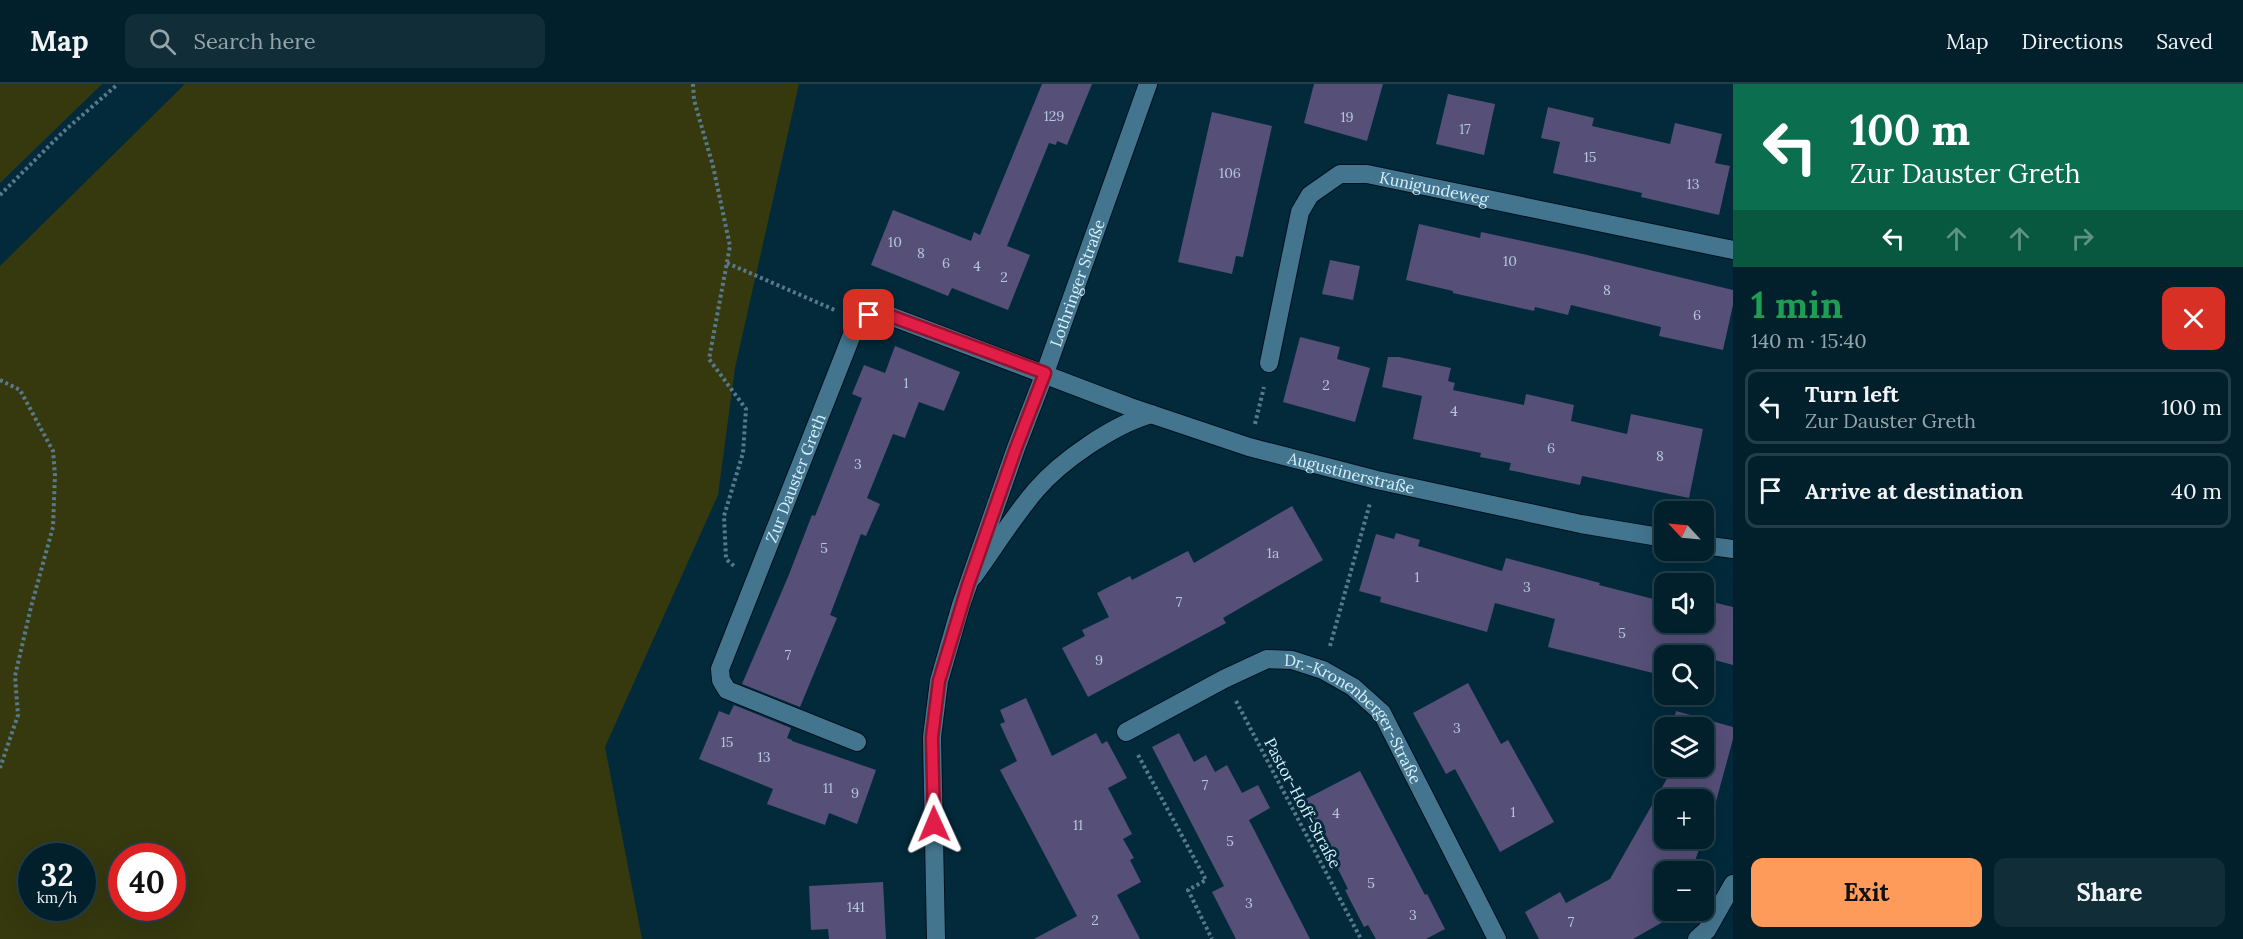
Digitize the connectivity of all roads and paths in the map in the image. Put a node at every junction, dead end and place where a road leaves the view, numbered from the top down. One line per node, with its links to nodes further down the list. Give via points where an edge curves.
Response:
1 (118, 84): 4 (path)
2 (693, 84): 6 (path, via 730,246)
3 (1148, 84): 9 (street, Lothringer Straße)
4 (0, 195)
5 (1733, 250): 8 (street, Kunigundeweg, via 1367,174 1340,174 1310,195 1300,212)
6 (727, 263): 7 (path, via 836,310); 17 (path, via 709,360 746,409 743,453 724,516 726,559)
7 (855, 327): 9 (street, via 869,315 885,314); 17 (street, Zur Dauster Greth)
8 (1269, 363): 12 (path)
9 (1045, 373): 11 (street, Augustinerstraße); 18 (street, Lothringer Straße)
10 (0, 380): 23 (path, via 20,390 53,451 55,475 53,527 15,676 18,715)
11 (1152, 414): 12 (street, Augustinerstraße); 18 (street, via 1103,436 1038,489)
12 (1249, 447): 13 (street, Augustinerstraße)
13 (1377, 480): 14 (street, Augustinerstraße); 19 (path)
14 (1654, 536)
15 (1714, 546): 16 (street)
16 (1733, 549)
17 (754, 584): 22 (street, Zur Dauster Greth, via 720,669 721,680 728,690)
18 (968, 585): 26 (street, Lothringer Straße, via 939,681 932,737)
19 (1323, 670): 20 (street, Dr.-Kronenberger-Straße, via 1292,660 1267,659); 29 (street, Dr.-Kronenberger-Straße, via 1353,687 1382,713)
20 (1224, 679): 21 (street, Dr.-Kronenberger-Straße); 28 (path, Pastor-Hoff-Straße)
21 (1126, 732): 27 (path, via 1206,880 1188,890)
22 (857, 742)
23 (0, 768)
24 (1733, 884): 25 (street)
25 (1705, 936)
26 (936, 939)
27 (1212, 939)
28 (1360, 939)
29 (1497, 939)

